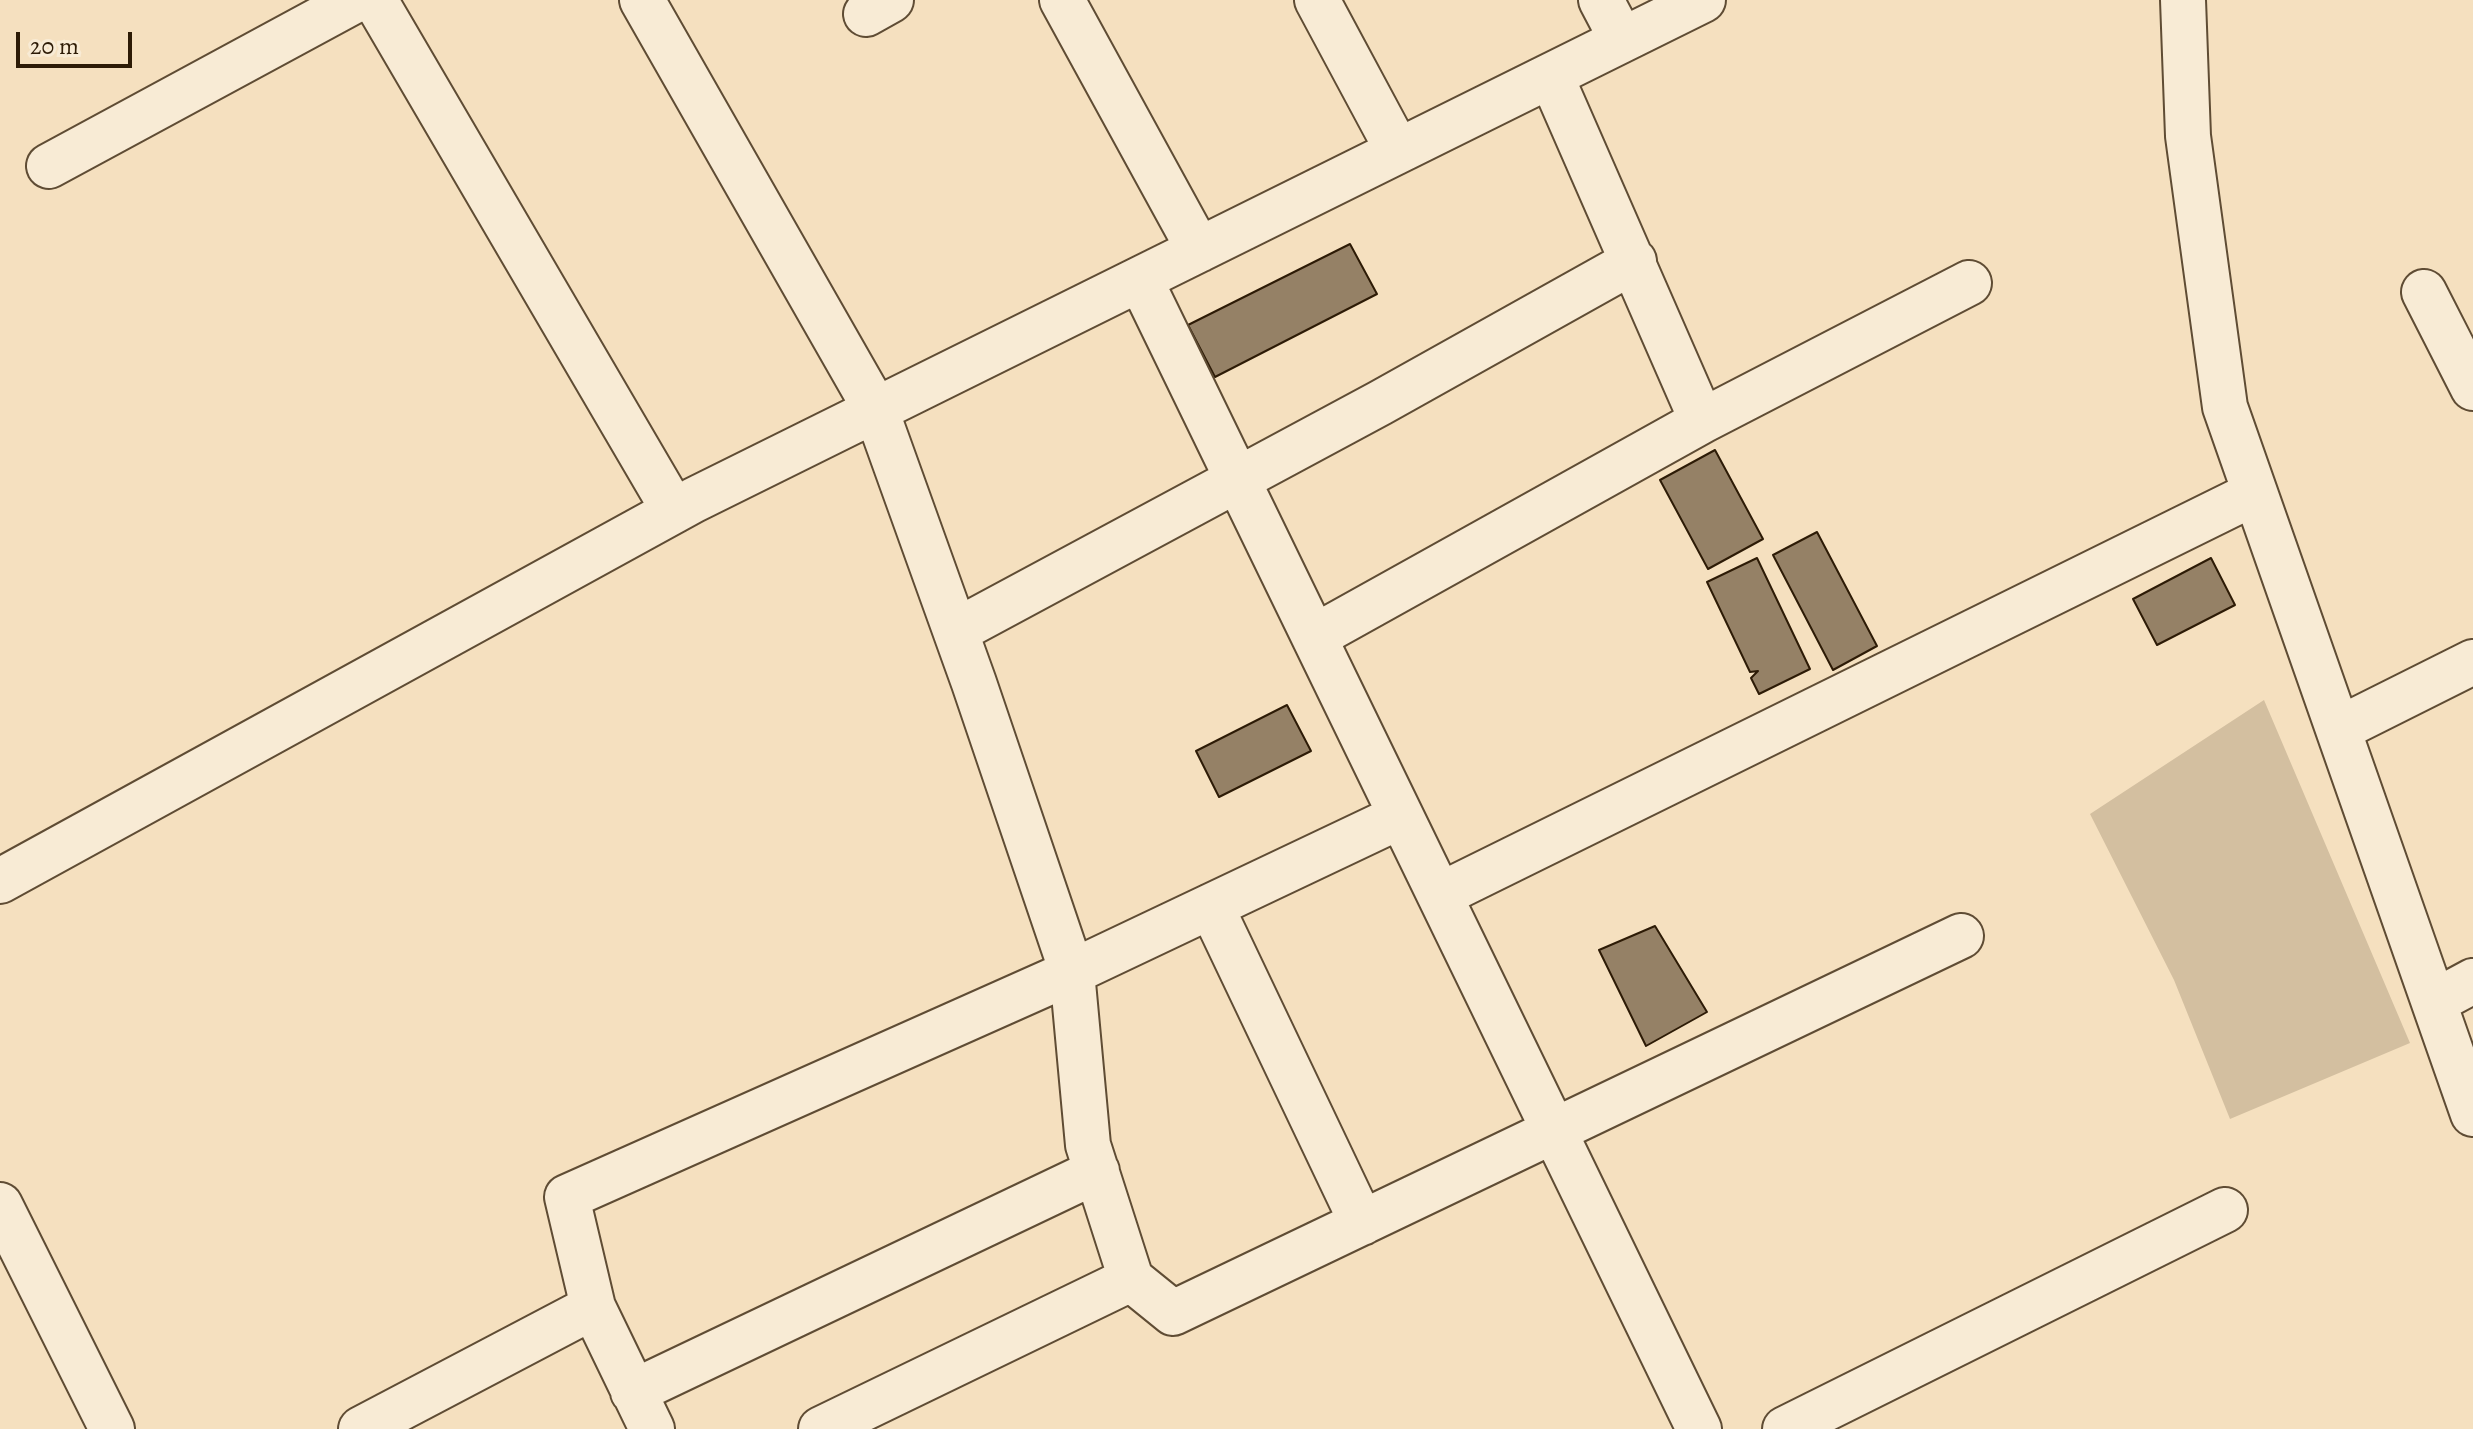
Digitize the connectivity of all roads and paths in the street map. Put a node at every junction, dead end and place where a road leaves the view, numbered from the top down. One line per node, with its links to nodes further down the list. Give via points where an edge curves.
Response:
1 (356, 0): 12 (street)
2 (375, 0): 23 (street)
3 (642, 0): 19 (street)
4 (1062, 0): 13 (street)
5 (1317, 0): 11 (street)
6 (1601, 0): 9 (street)
7 (1703, 0): 9 (street)
8 (2183, 0): 22 (street, via 2188,136 2225,407)
9 (1622, 40): 10 (street)
10 (1551, 76): 11 (street); 14 (street)
11 (1398, 151): 13 (street)
12 (49, 166)
13 (1199, 250): 15 (street)
14 (1634, 261): 20 (street); 21 (street)
15 (1140, 279): 19 (street); 21 (street)
16 (1969, 283): 20 (street)
17 (2424, 292): 18 (street)
18 (2473, 388)
19 (876, 410): 23 (street); 24 (street)
20 (1702, 421): 25 (street)
21 (1238, 480): 24 (street); 25 (street)
22 (2255, 493): 27 (street); 30 (street)
23 (674, 511): 29 (street)
24 (956, 631): 33 (street)
25 (1314, 637): 28 (street)
26 (2473, 662): 27 (street)
27 (2339, 729): 35 (street)
28 (1401, 816): 30 (street); 31 (street)
29 (0, 881)
30 (1440, 895): 37 (street)
31 (1211, 906): 33 (street); 41 (street)
32 (1961, 936): 37 (street)
33 (1072, 972): 38 (street, via 1088,1145); 43 (street, via 567,1197)
34 (2473, 981): 35 (street)
35 (2434, 1002): 36 (street)
36 (2473, 1114)
37 (1554, 1131): 41 (street); 48 (street)
38 (1097, 1171): 42 (street); 44 (street)
39 (0, 1205): 45 (street)
40 (2225, 1210): 49 (street)
41 (1362, 1223): 42 (street, via 1173,1313)
42 (1131, 1279): 47 (street)
43 (593, 1307): 44 (street); 46 (street)
44 (642, 1410)
45 (112, 1429)
46 (361, 1429)
47 (821, 1429)
48 (1699, 1429)
49 (1785, 1429)

